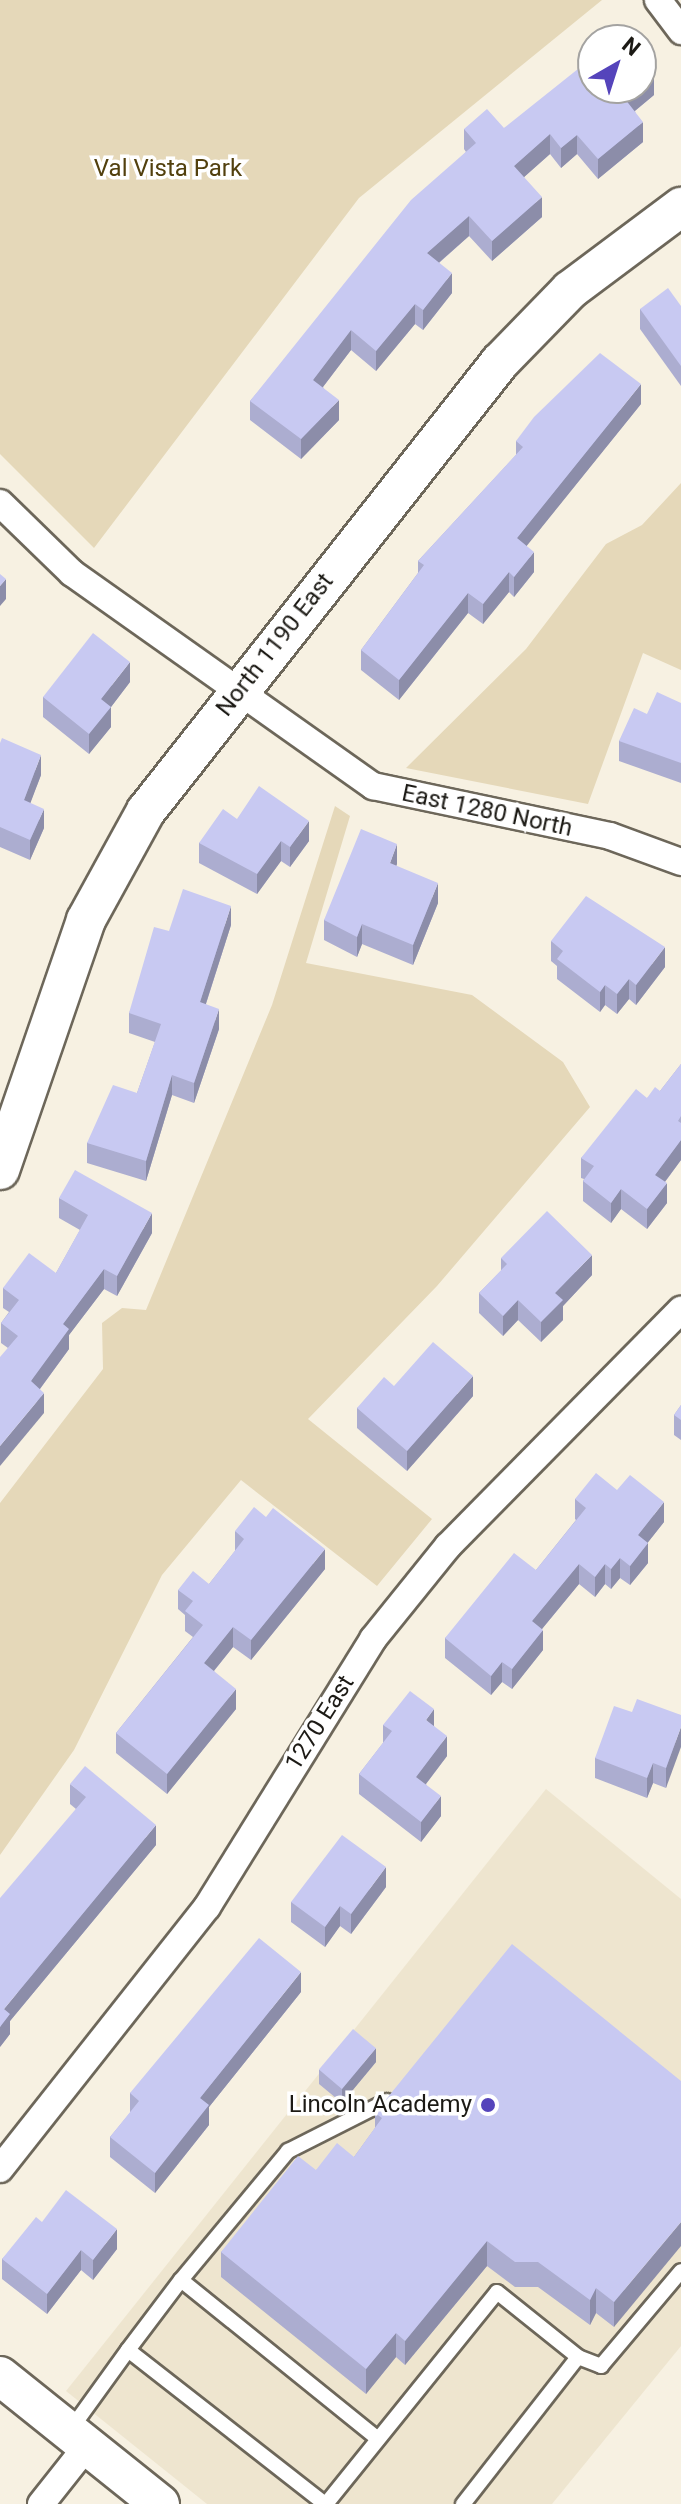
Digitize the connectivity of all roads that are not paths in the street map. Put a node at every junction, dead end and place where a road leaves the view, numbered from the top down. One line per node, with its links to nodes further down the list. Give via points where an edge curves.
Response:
1 (658, 0): 2 (street)
2 (681, 31)
3 (681, 207): 5 (street, North 1190 East, via 570,290 500,362)
4 (0, 503): 5 (street, East 1280 North, via 72,573)
5 (240, 689): 6 (street, East 1280 North, via 373,786 610,836); 7 (street, North 1190 East, via 146,811 101,886)
6 (681, 862)
7 (0, 1170)
8 (681, 1310): 10 (street, 1270 East, via 448,1546 373,1639 207,1907)
9 (398, 2088): 12 (lane, via 379,2111 288,2151)
10 (0, 2169)
11 (681, 2271): 14 (lane, via 601,2366)
12 (181, 2280): 13 (lane); 17 (lane)
13 (128, 2350): 16 (lane); 20 (lane)
14 (578, 2357): 17 (lane, via 497,2292); 21 (lane)
15 (0, 2376): 16 (street)
16 (71, 2433): 18 (street); 19 (street)
17 (378, 2439): 20 (lane)
18 (41, 2504)
19 (160, 2504)
20 (326, 2504)
21 (463, 2504)

